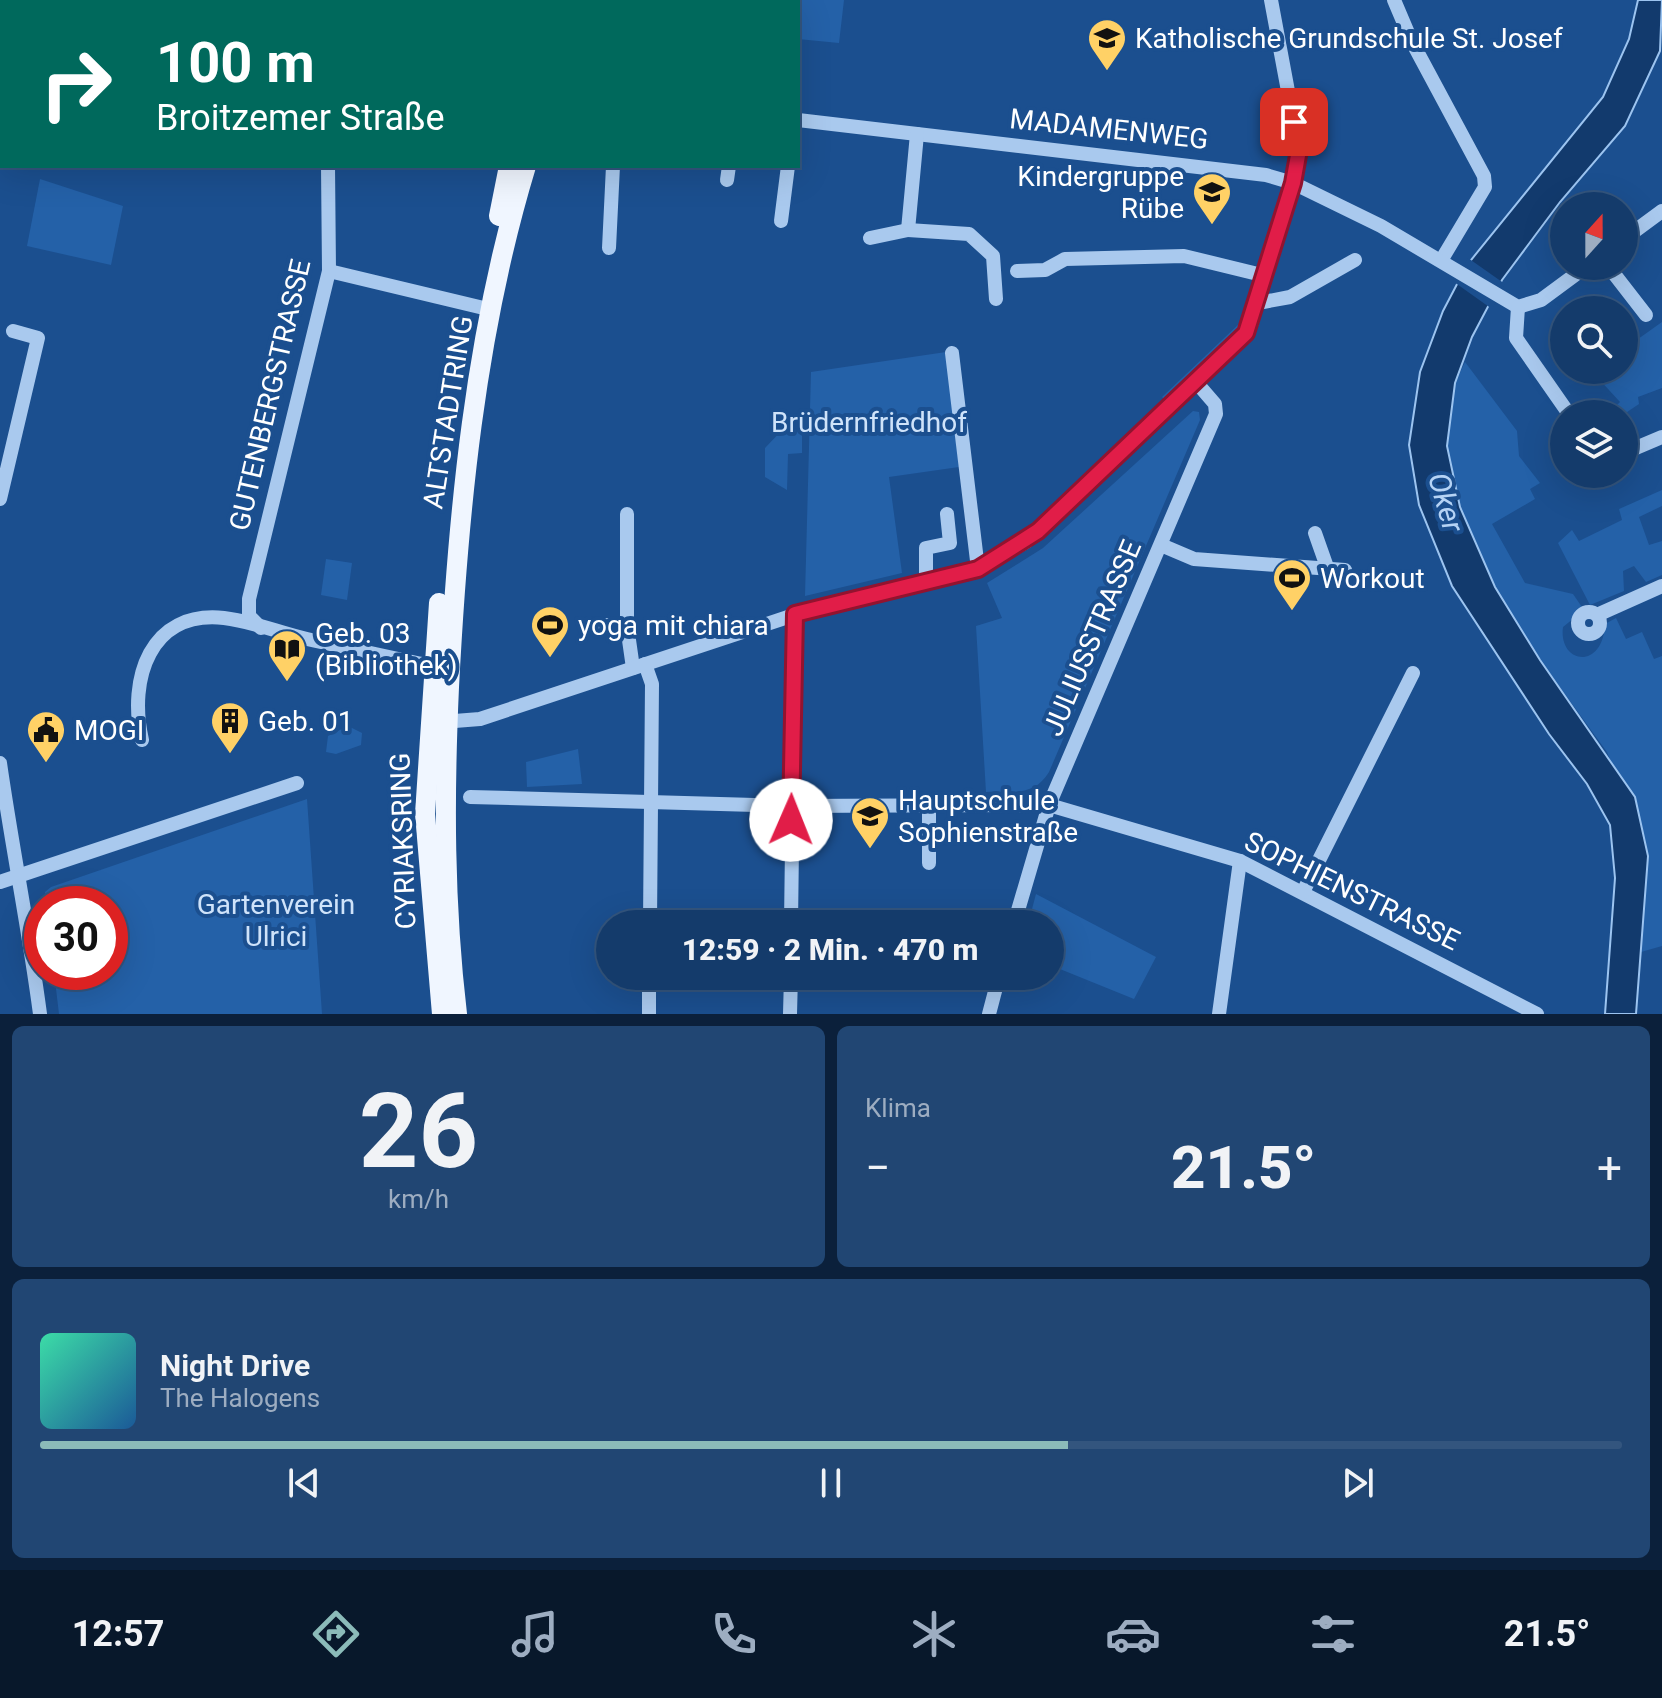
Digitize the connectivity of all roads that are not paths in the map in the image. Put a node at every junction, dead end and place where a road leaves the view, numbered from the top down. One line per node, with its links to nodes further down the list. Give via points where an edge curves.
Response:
1 (1271, 0): 10 (street, via 1299,150)
2 (1394, 0): 17 (street, via 1484,176 1485,187)
3 (800, 120): 4 (street, MADAMENWEG)
4 (917, 134): 10 (street, MADAMENWEG, via 1242,169); 14 (street)
5 (328, 168): 19 (street, GUTENBERGSTRASSE)
6 (509, 168): 27 (main road, ALTSTADTRING)
7 (525, 168): 27 (main road, ALTSTADTRING)
8 (613, 168): 16 (street)
9 (788, 168): 12 (street)
10 (1293, 183): 17 (street, MADAMENWEG); 21 (street)
11 (1662, 211): 13 (street)
12 (781, 221)
13 (1638, 229)
14 (908, 230): 15 (street); 24 (street, via 969,234 993,256)
15 (870, 238)
16 (609, 248)
17 (1442, 259): 26 (street, MADAMENWEG)
18 (1355, 260): 25 (street, via 1290,297)
19 (329, 271): 27 (street); 49 (street, GUTENBERGSTRASSE, via 249,599 249,616)
20 (1017, 271): 21 (street, via 1045,270 1065,259 1184,256)
21 (1266, 276): 25 (street)
22 (1568, 280): 26 (street, via 1541,300)
23 (1619, 280): 28 (street)
24 (996, 299)
25 (1258, 303): 31 (street, via 1246,333)
26 (1518, 307): 32 (street, via 1516,338)
27 (486, 308): 51 (main road, ALTSTADTRING, via 451,484)
28 (1646, 315)
29 (13, 331): 35 (street, via 38,338)
30 (952, 353): 41 (street)
31 (1196, 382): 39 (street, JULIUSSTRASSE, via 1215,404 1216,414); 41 (street, via 1026,542)
32 (1559, 400)
33 (1662, 437): 34 (street)
34 (1638, 447)
35 (0, 499)
36 (627, 514): 48 (street)
37 (947, 514): 43 (street, via 950,543 926,548)
38 (1315, 533): 40 (street)
39 (1161, 545): 40 (street, via 1194,559); 61 (street, JULIUSSTRASSE)
40 (1327, 567): 42 (street)
41 (978, 569): 43 (street)
42 (1345, 570)
43 (926, 581): 45 (street)
44 (1662, 586): 46 (street)
45 (795, 614): 50 (street); 62 (street)
46 (1597, 615)
47 (603, 625): 48 (street)
48 (627, 626): 50 (street)
49 (261, 628): 51 (street); 54 (street, via 221,617 172,627 157,638 143,667)
50 (639, 666): 53 (street, via 480,719); 59 (street, via 652,684)
51 (441, 668): 53 (main road, CYRIAKSRING)
52 (1413, 673): 67 (street)
53 (438, 722): 75 (main road, CYRIAKSRING, via 425,831); 76 (main road, CYRIAKSRING)
54 (142, 740)
55 (0, 763): 65 (street)
56 (297, 783): 65 (street)
57 (919, 789): 60 (street)
58 (470, 797): 59 (street, SOPHIENSTRASSE)
59 (651, 804): 62 (street, SOPHIENSTRASSE); 68 (street)
60 (924, 805): 61 (street, SOPHIENSTRASSE); 62 (street, SOPHIENSTRASSE); 64 (street)
61 (1049, 805): 63 (street, SOPHIENSTRASSE); 70 (street, JULIUSSTRASSE)
62 (791, 806): 69 (street)
63 (1240, 861): 67 (street, SOPHIENSTRASSE); 80 (street)
64 (929, 863)
65 (17, 877): 66 (street); 74 (street)
66 (0, 882)
67 (1303, 892): 81 (street, SOPHIENSTRASSE)
68 (650, 910)
69 (791, 910)
70 (1018, 910)
71 (649, 990): 77 (street)
72 (791, 990): 78 (street)
73 (995, 990): 79 (street)
74 (40, 1014)
75 (442, 1014)
76 (457, 1014)
77 (649, 1014)
78 (790, 1014)
79 (989, 1014)
80 (1219, 1014)
81 (1537, 1014)

